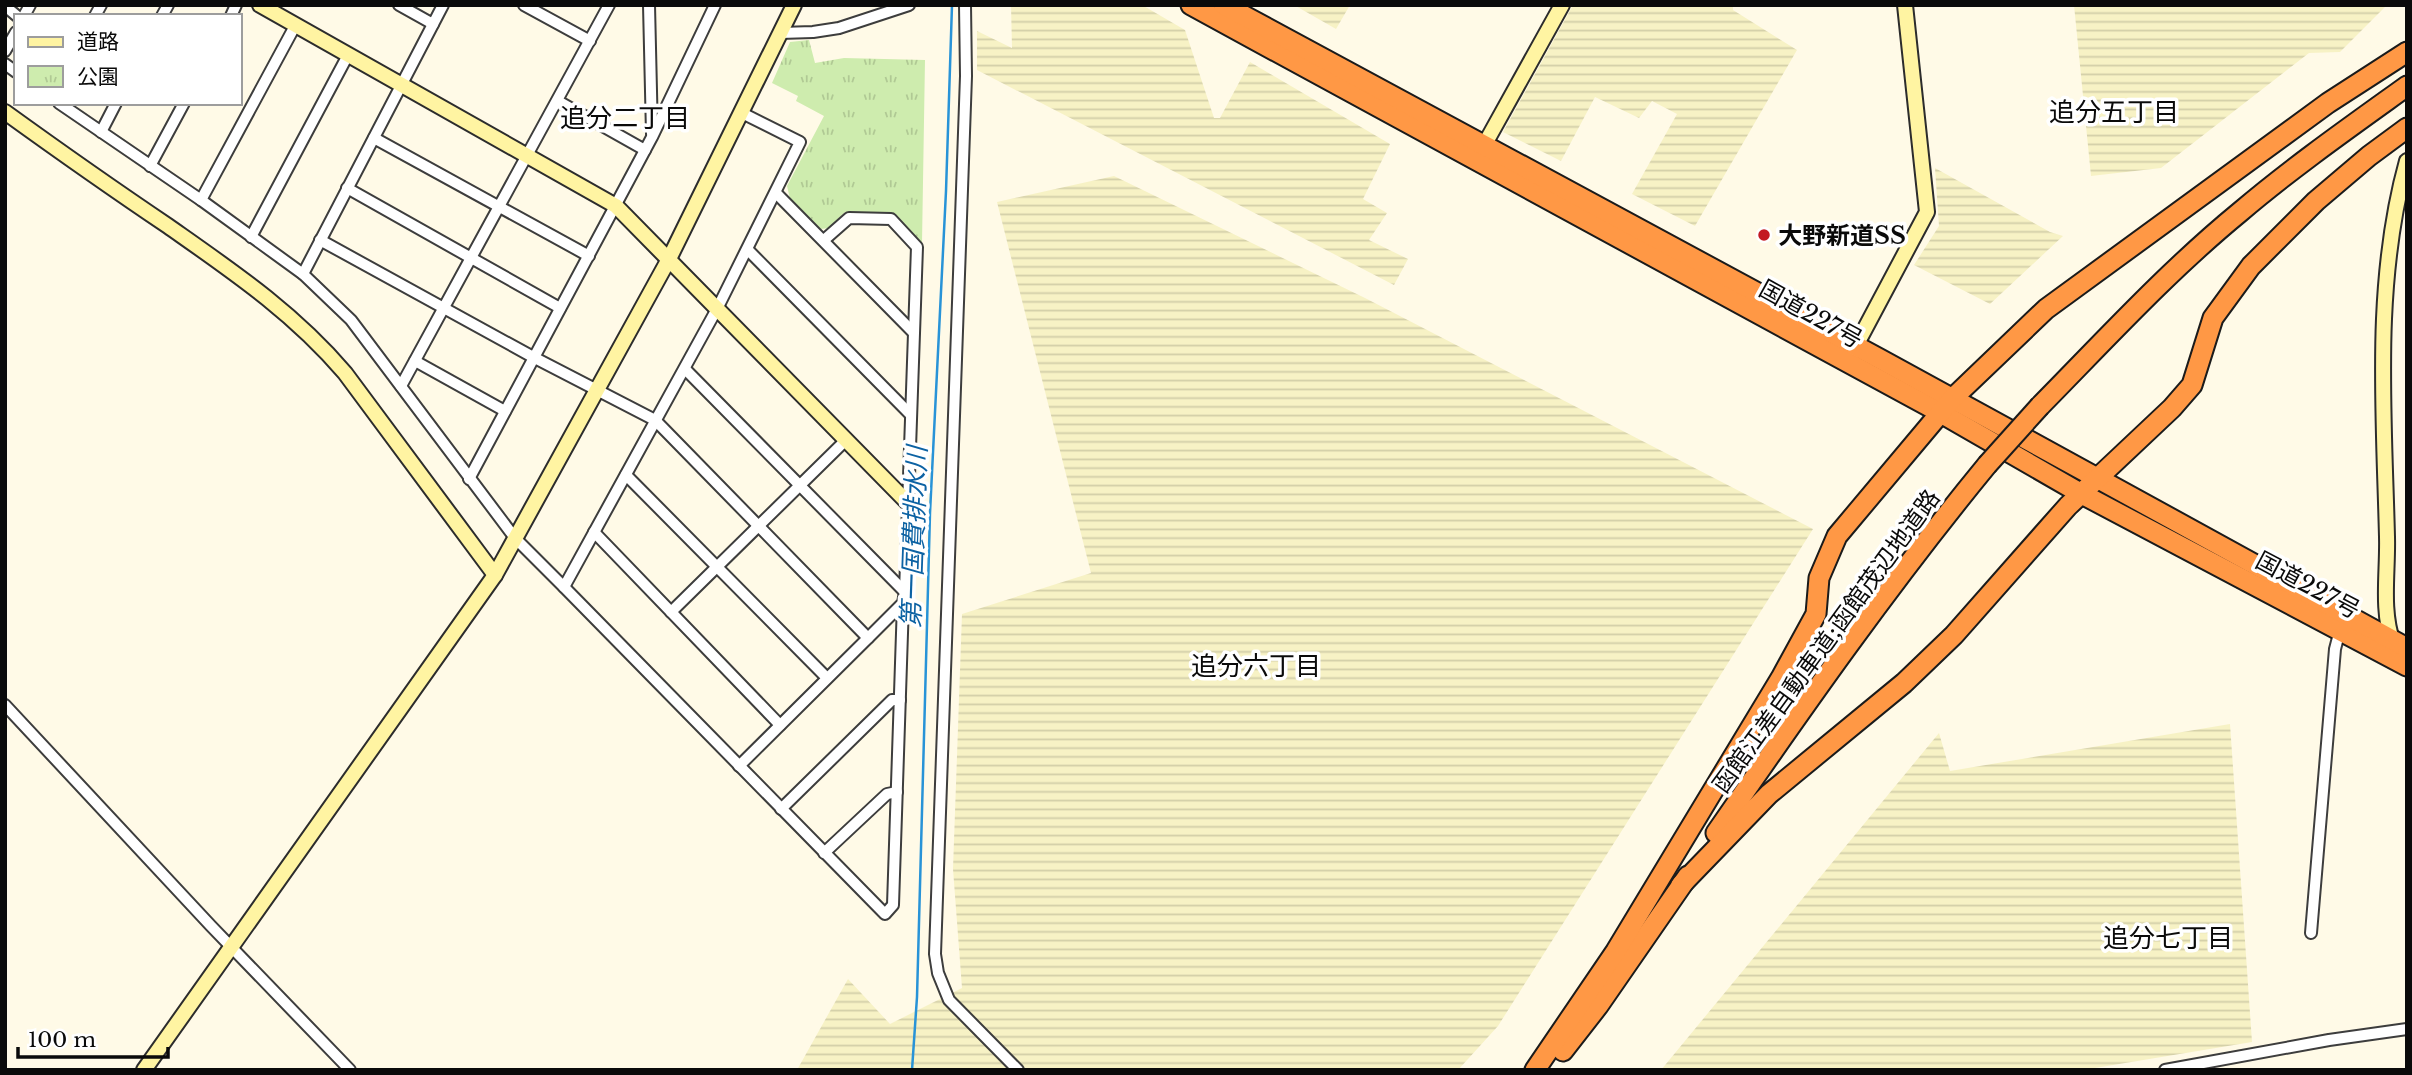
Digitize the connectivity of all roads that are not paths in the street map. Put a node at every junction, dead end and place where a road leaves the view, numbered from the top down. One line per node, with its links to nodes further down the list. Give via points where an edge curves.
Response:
1 (260, 5): 16 (street)
2 (399, 5): 15 (street)
3 (443, 5): 15 (street)
4 (524, 5): 19 (street)
5 (609, 5): 19 (street)
6 (649, 5): 33 (street)
7 (715, 5): 33 (street)
8 (794, 5): 17 (street)
9 (909, 5): 17 (street, via 839,28)
10 (965, 5): 101 (street, via 935,954 950,1000)
11 (1191, 5): 36 (highway, 国道227号)
12 (1224, 5): 36 (highway, 国道227号)
13 (1562, 5): 36 (street)
14 (1905, 5): 57 (street, via 1927,212)
15 (433, 24): 23 (street)
16 (295, 26): 22 (street); 42 (street)
17 (780, 33): 30 (street)
18 (14, 35): 20 (street)
19 (590, 41): 25 (street)
20 (5, 51)
21 (2407, 52): 63 (highway, via 2328,103 2046,309)
22 (348, 55): 23 (street); 45 (street)
23 (402, 85): 34 (street); 37 (street)
24 (2407, 86): 94 (highway, 函館江差自動車道;函館茂辺地道路, bridge, via 2229,222 2142,301 2040,406 1942,519 1832,665)
25 (558, 101): 35 (street); 37 (street)
26 (62, 105): 32 (street)
27 (116, 105): 32 (street)
28 (183, 105): 39 (street)
29 (5, 112): 78 (street, via 242,278 321,344)
30 (740, 112): 41 (street, via 800,142); 51 (street)
31 (2407, 128): 70 (highway, via 2316,201 2252,266 2213,318 2192,385)
32 (101, 132): 39 (street)
33 (652, 137): 35 (street)
34 (374, 138): 40 (street); 44 (street)
35 (645, 150): 43 (street)
36 (1480, 153): 57 (highway, 国道227号)
37 (527, 154): 43 (street); 44 (street)
38 (2407, 161): 84 (street, via 2384,309 2386,622)
39 (150, 166): 42 (street)
40 (347, 188): 46 (street); 50 (street)
41 (776, 192): 47 (street); 48 (street)
42 (201, 200): 45 (street)
43 (616, 206): 49 (street); 51 (street)
44 (498, 207): 49 (street); 50 (street)
45 (251, 237): 52 (street)
46 (320, 240): 52 (street); 53 (street)
47 (824, 240): 56 (street); 56 (street, via 849,218 891,219 900,228 917,247)
48 (748, 250): 54 (street); 65 (street)
49 (589, 256): 55 (street)
50 (471, 257): 53 (street); 55 (street)
51 (669, 259): 54 (street); 62 (street)
52 (303, 274): 61 (street, via 351,320)
53 (443, 307): 58 (street); 59 (street)
54 (718, 307): 60 (street); 67 (street)
55 (560, 308): 58 (street)
56 (913, 332): 65 (street)
57 (1851, 354): 63 (highway, 国道227号)
58 (533, 357): 62 (street); 64 (street)
59 (415, 361): 61 (street); 64 (street)
60 (685, 369): 66 (street); 71 (street)
61 (401, 386): 69 (street)
62 (597, 389): 66 (street); 76 (street)
63 (1946, 406): 70 (highway, 国道227号); 72 (highway, 国道227号); 98 (highway, via 1837,536 1819,578 1816,614 1808,630)
64 (505, 411): 69 (street)
65 (911, 415): 73 (street)
66 (655, 420): 68 (street); 74 (street)
67 (847, 439): 71 (street); 73 (street)
68 (626, 475): 75 (street); 77 (street)
69 (469, 479): 76 (street)
70 (2095, 479): 72 (highway); 84 (highway, 国道227号)
71 (799, 484): 74 (street); 80 (street)
72 (2080, 493): 82 (highway, 国道227号); 94 (highway, via 1954,635 1904,683 1769,794)
73 (908, 503): 80 (street)
74 (758, 526): 77 (street); 83 (street)
75 (594, 532): 79 (street); 81 (street)
76 (515, 538): 78 (street); 79 (street)
77 (717, 567): 81 (street); 86 (street)
78 (495, 575): 96 (street)
79 (564, 587): 90 (street)
80 (904, 598): 83 (street); 87 (street)
81 (671, 612): 89 (street)
82 (2340, 630): 85 (highway, 国道227号); 95 (street)
83 (868, 638): 86 (street)
84 (2400, 645): 85 (street)
85 (2407, 665)
86 (827, 678): 89 (street)
87 (900, 700): 91 (street); 92 (street, via 892,700)
88 (5, 705): 96 (street)
89 (780, 724): 90 (street)
90 (739, 766): 92 (street)
91 (897, 792): 93 (street, via 887,793); 93 (street, via 893,905 884,914)
92 (781, 809): 93 (street)
93 (824, 853)
94 (1681, 885): 98 (highway, 函館江差自動車道;函館茂辺地道路, via 1598,1006)
95 (2311, 933)
96 (231, 945): 99 (street); 100 (street)
97 (2407, 1029): 103 (street)
98 (1552, 1059): 102 (highway)
99 (144, 1070)
100 (350, 1070)
101 (1018, 1070)
102 (1535, 1070)
103 (2165, 1070)

